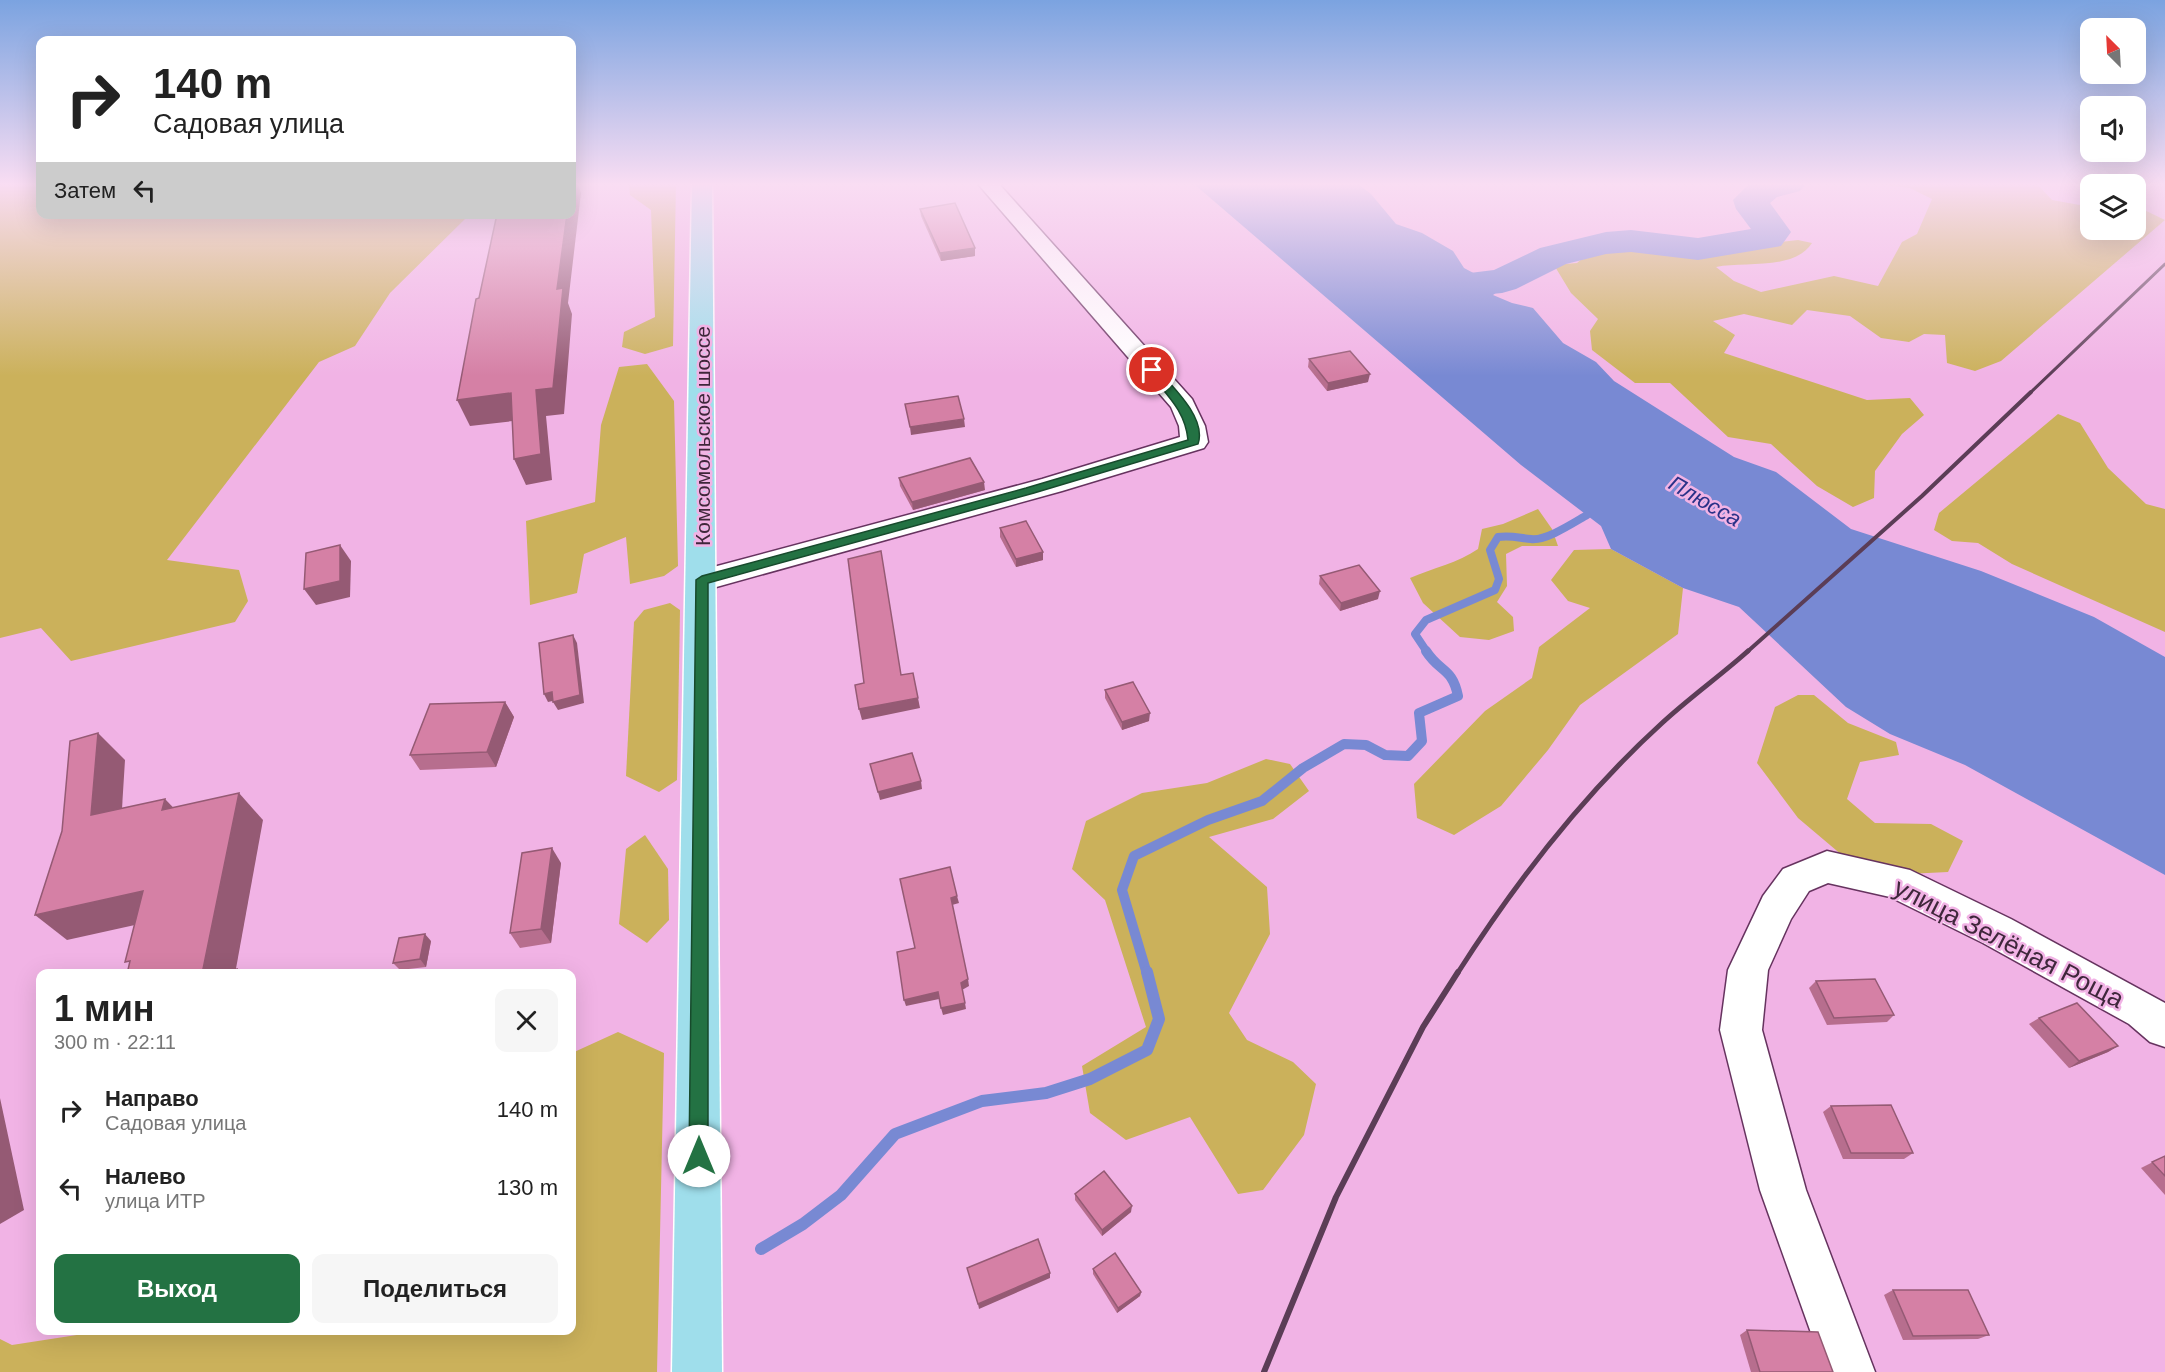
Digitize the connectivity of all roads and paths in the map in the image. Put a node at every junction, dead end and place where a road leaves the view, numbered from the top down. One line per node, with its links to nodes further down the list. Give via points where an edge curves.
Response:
1 (702, 248): 3 (main road, Комсомольское шоссе)
2 (1044, 248): 3 (street, via 1183,405 1194,442 928,520)
3 (702, 580): 5 (main road, Комсомольское шоссе)
4 (2165, 1028): 6 (street, улица Зелёная Роща, via 2143,1011 1997,931 1897,882 1827,867 1796,880 1777,908 1748,970 1742,1030 1783,1190)
5 (697, 1372)
6 (1850, 1372)

